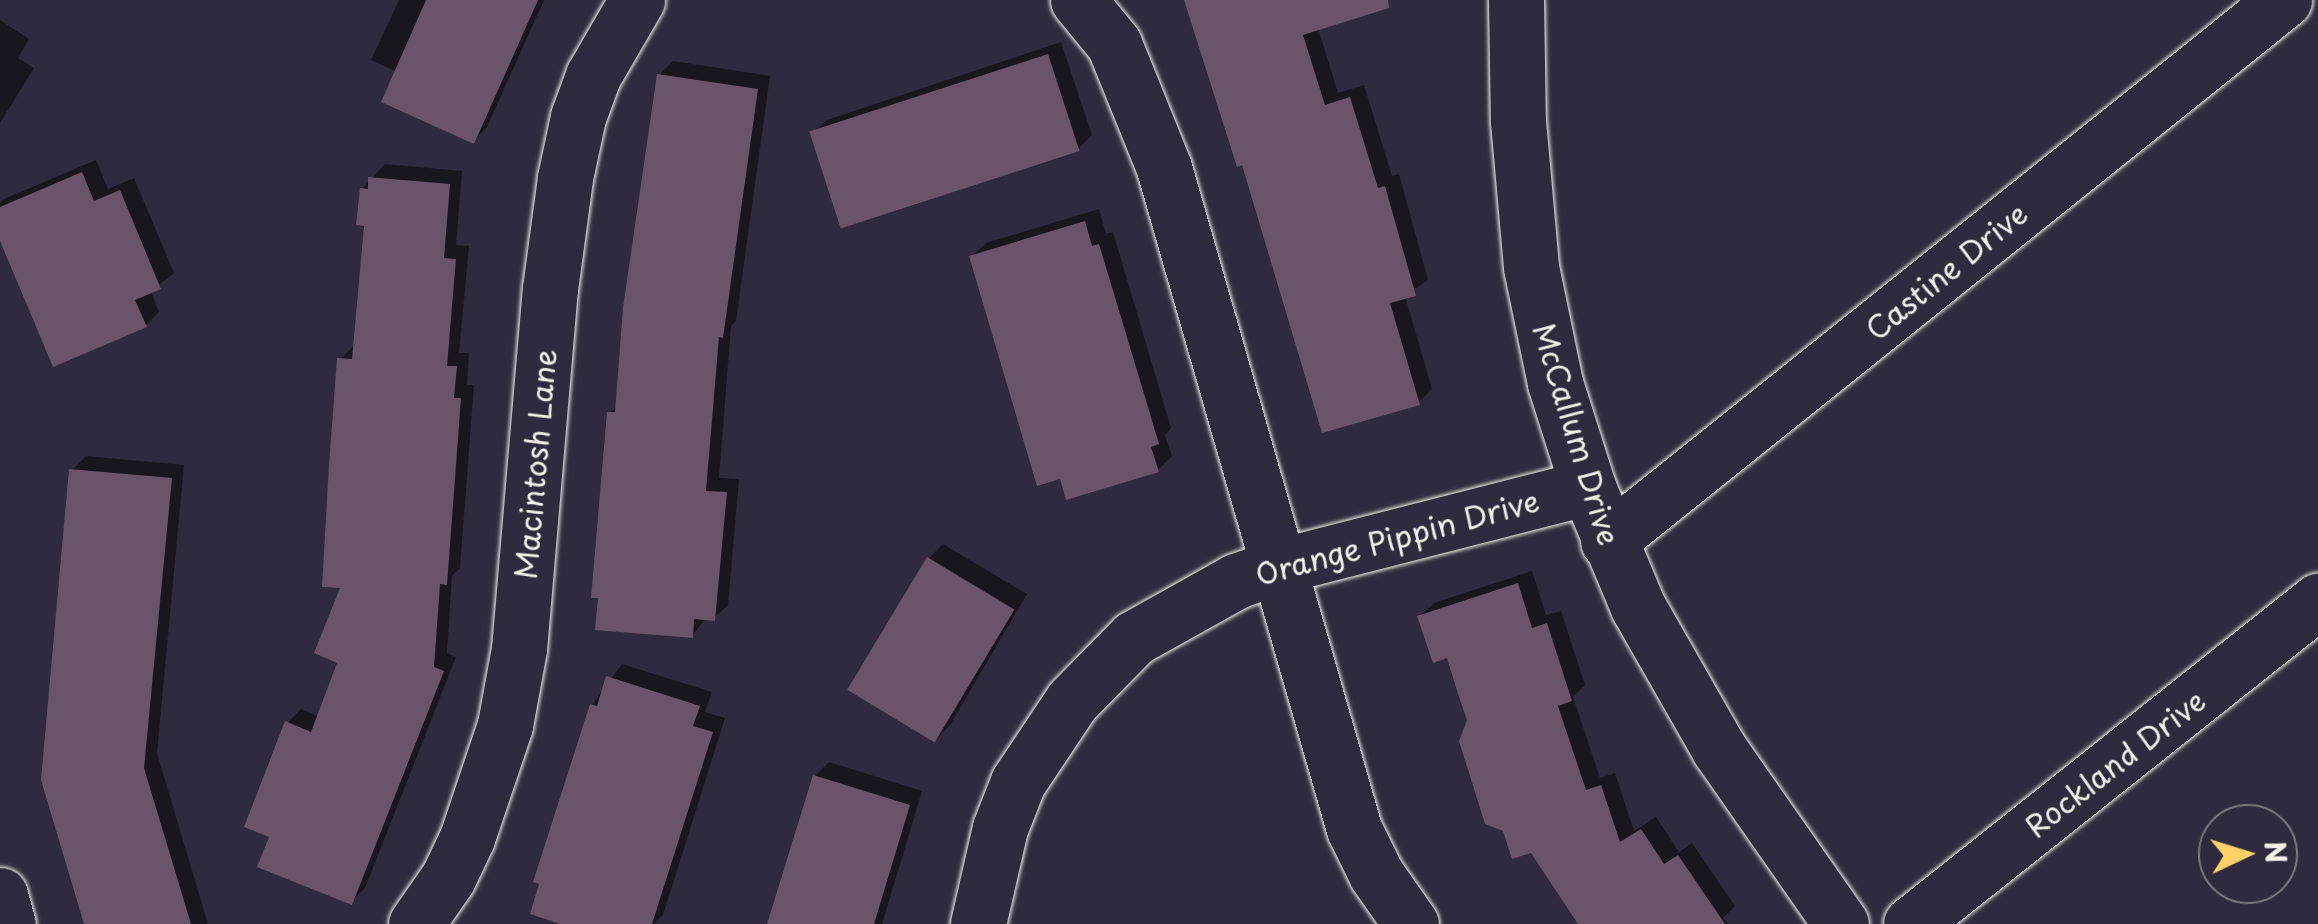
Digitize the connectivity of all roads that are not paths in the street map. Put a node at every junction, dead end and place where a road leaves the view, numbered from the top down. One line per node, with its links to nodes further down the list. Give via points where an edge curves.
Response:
1 (637, 0): 11 (street, Macintosh Lane, via 592,76 565,178 519,649 505,725 467,838)
2 (1078, 0): 7 (street, via 1114,44 1164,168)
3 (1516, 0): 5 (street, McCallum Drive, via 1531,267 1555,383)
4 (2284, 0): 6 (street, Castine Drive)
5 (1588, 487): 6 (street, McCallum Drive); 7 (street, Orange Pippin Drive)
6 (1608, 541): 14 (street, McCallum Drive, via 1719,749)
7 (1279, 566): 12 (street, Orange Pippin Drive, via 1236,581 1134,638 1072,701 1018,782); 13 (street, via 1354,829)
8 (2318, 601): 15 (street, Rockland Drive)
9 (0, 896): 10 (street)
10 (8, 924)
11 (416, 924)
12 (978, 924)
13 (1411, 924)
14 (1841, 924)
15 (1910, 924)

